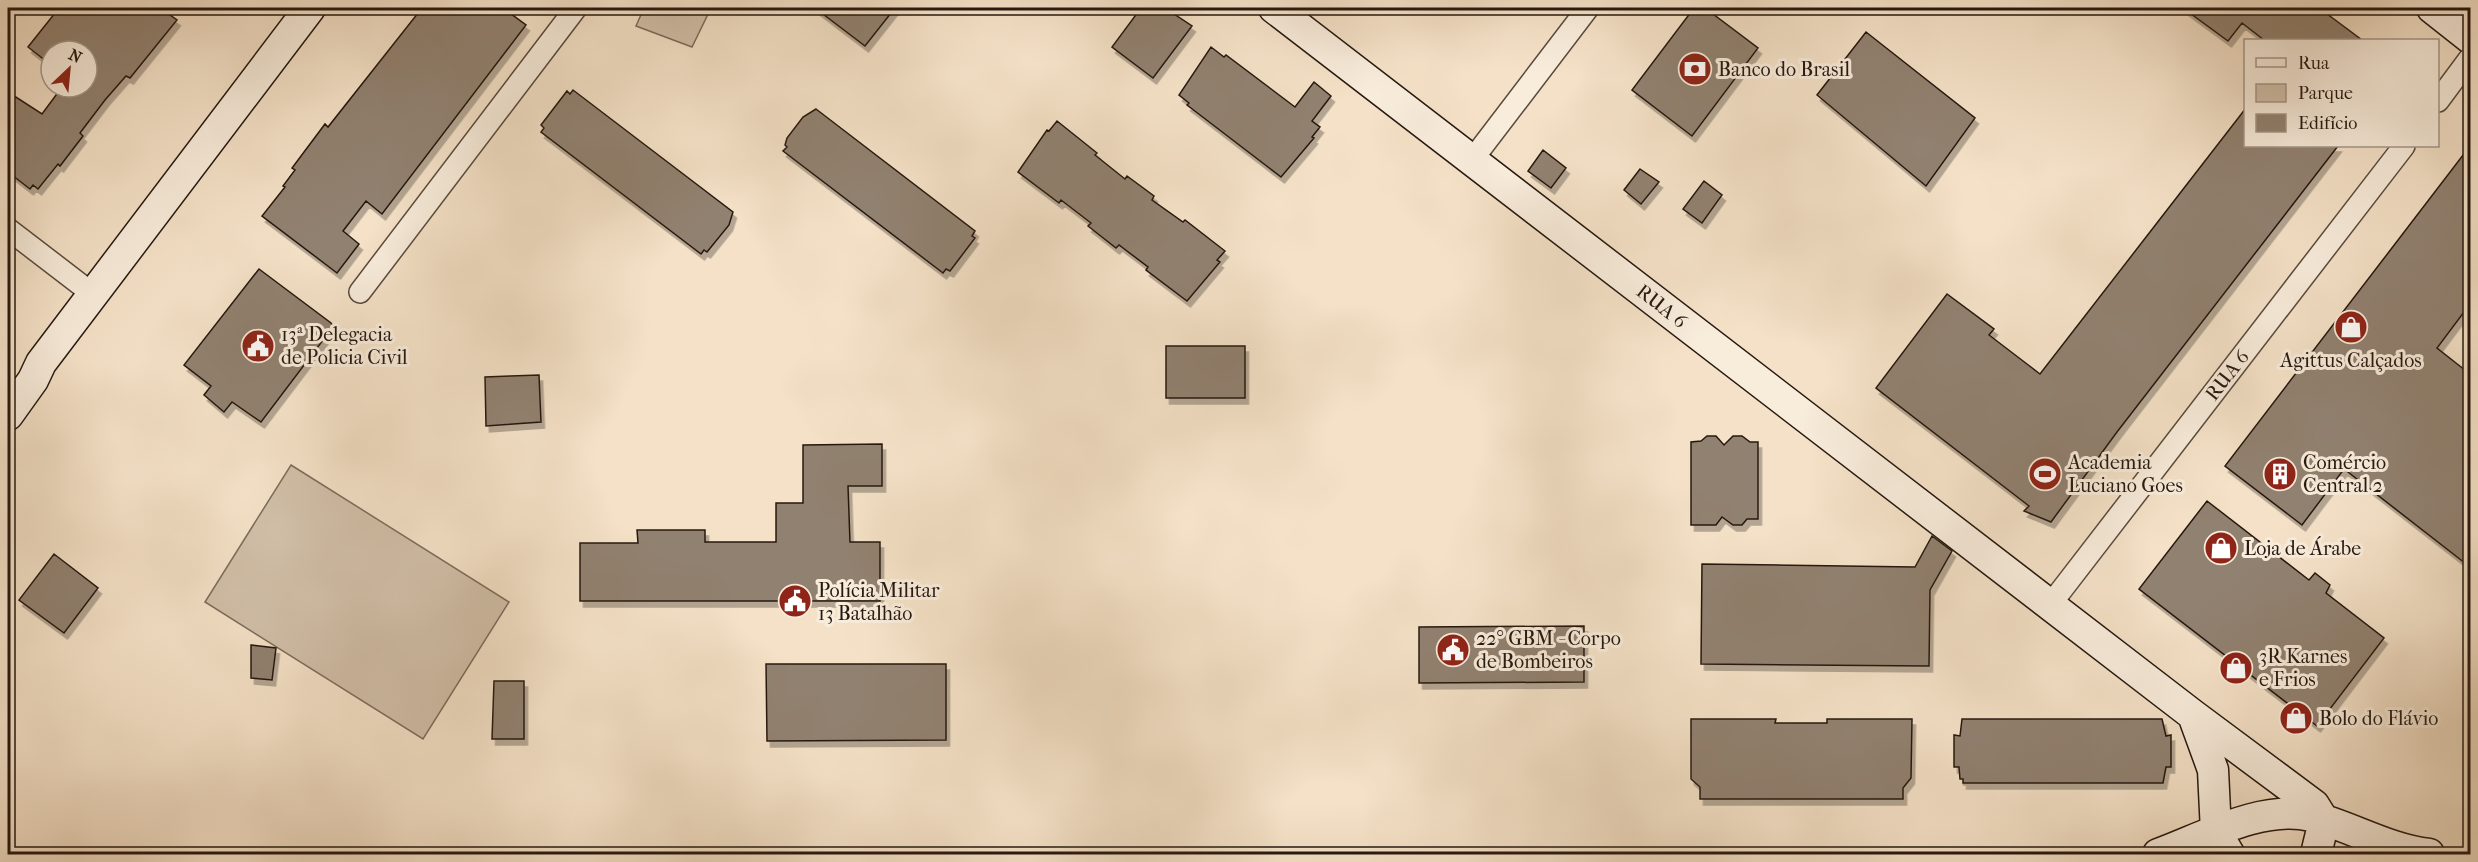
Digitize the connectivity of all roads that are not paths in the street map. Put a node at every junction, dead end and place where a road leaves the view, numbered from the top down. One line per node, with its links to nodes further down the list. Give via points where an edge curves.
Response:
1 (310, 8): 13 (street)
2 (576, 8): 12 (street)
3 (1274, 8): 10 (street, RUA 6)
4 (1588, 8): 10 (street)
5 (2432, 8): 6 (street)
6 (2470, 38)
7 (2470, 58): 8 (street)
8 (2439, 100)
9 (2403, 147): 17 (street, RUA 6)
10 (1472, 160): 17 (street, RUA 6)
11 (8, 229): 13 (street)
12 (360, 292)
13 (94, 295): 14 (street)
14 (41, 363): 15 (street); 16 (street)
15 (8, 383)
16 (8, 415)
17 (2050, 605): 18 (street, RUA 6)
18 (2193, 715): 19 (street, RUA 6, via 2314,806); 20 (street, via 2213,770)
19 (2324, 821): 20 (street, via 2310,816 2260,817); 22 (street); 23 (street, via 2390,846)
20 (2223, 843): 21 (street)
21 (2157, 855)
22 (2316, 855)
23 (2429, 855)

